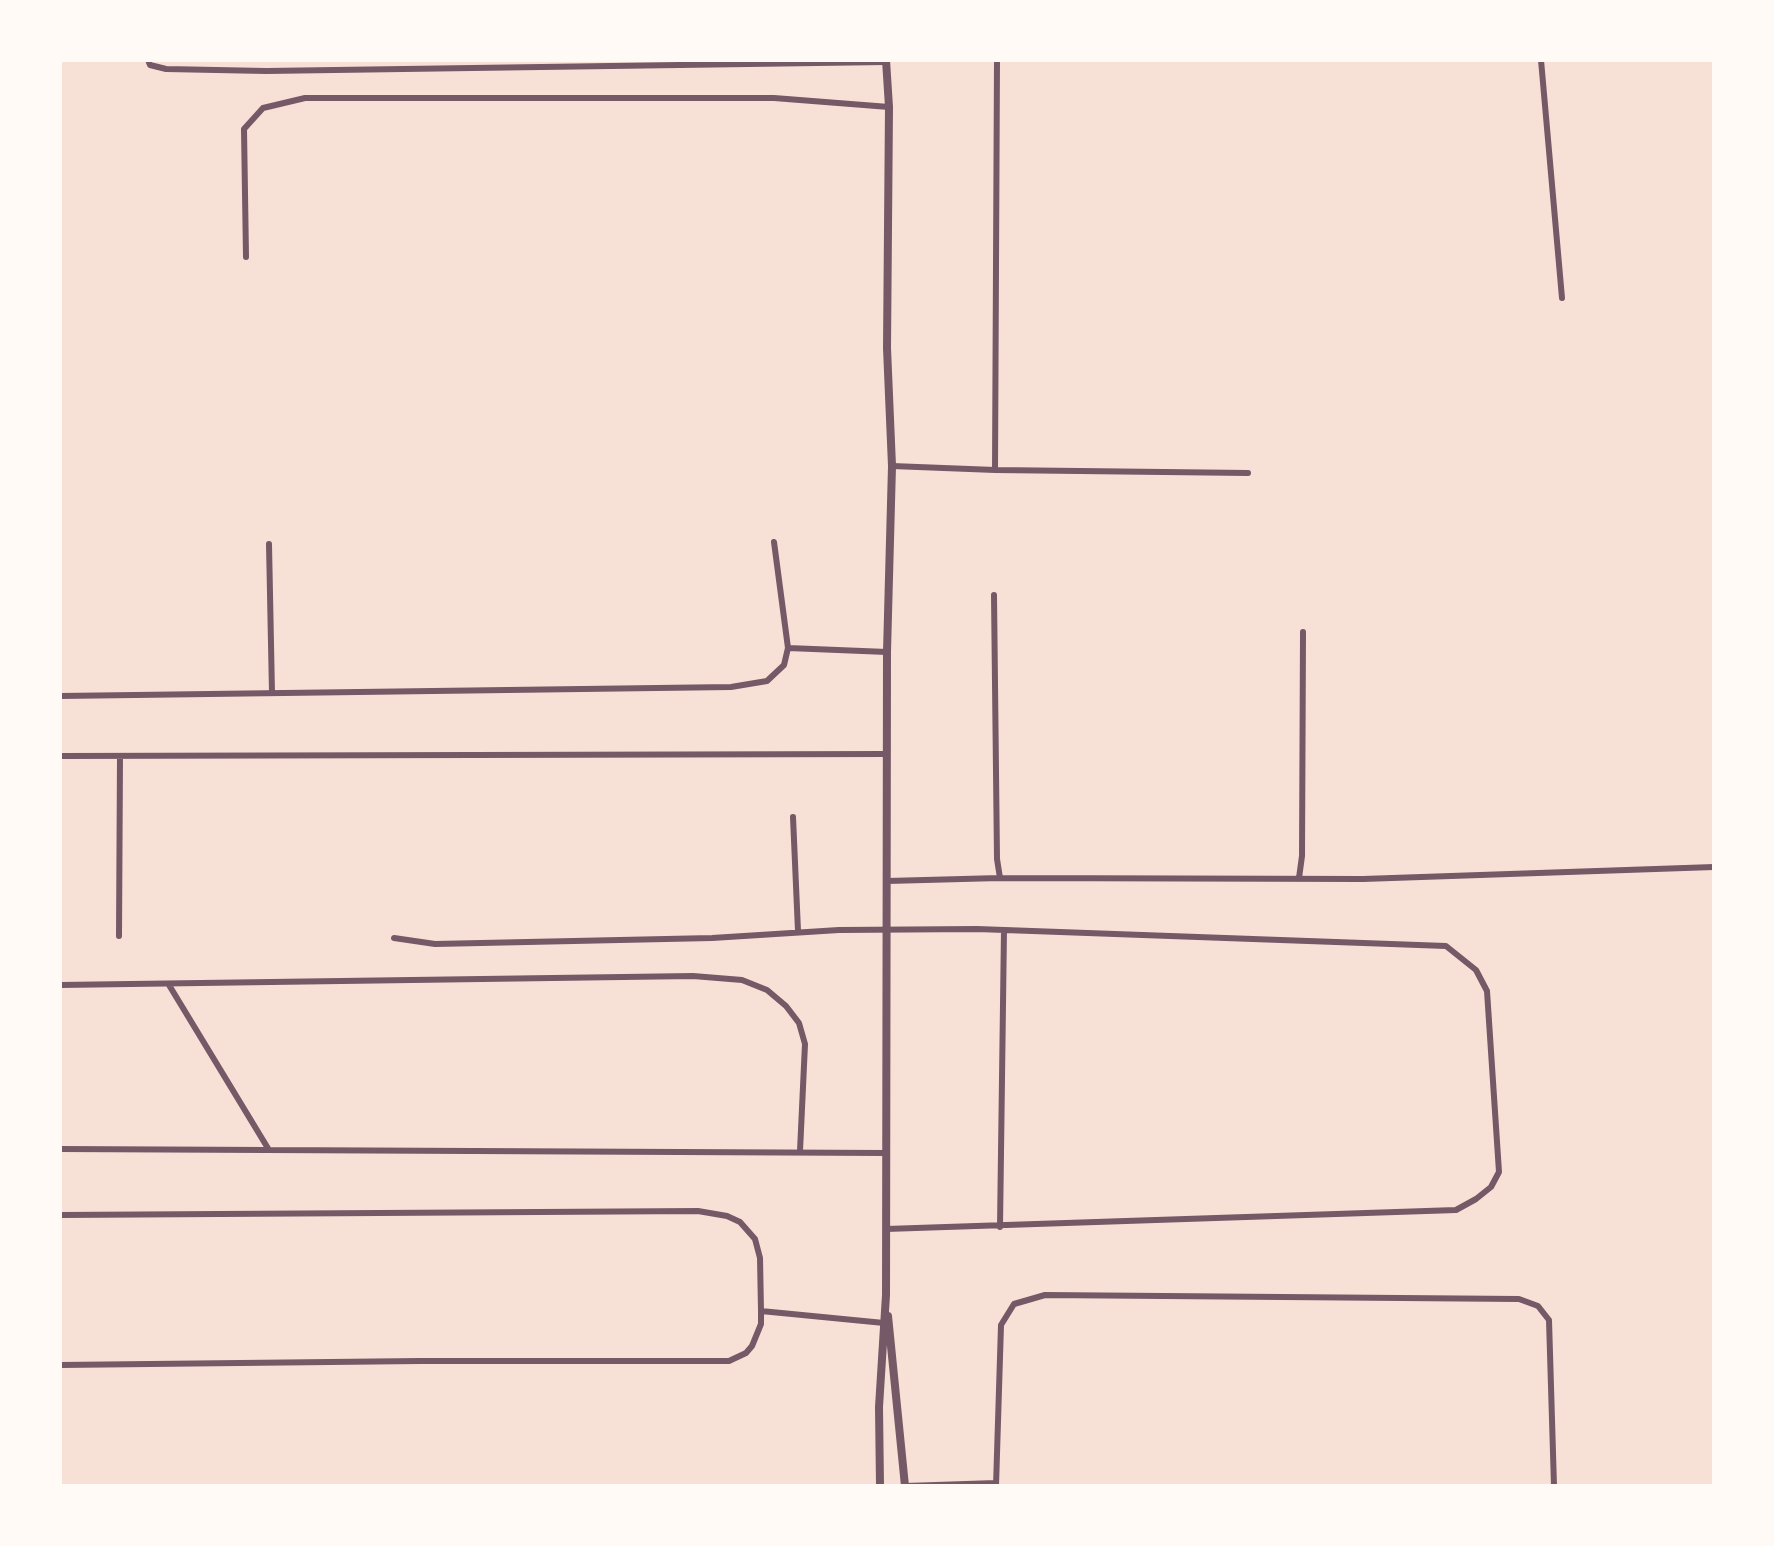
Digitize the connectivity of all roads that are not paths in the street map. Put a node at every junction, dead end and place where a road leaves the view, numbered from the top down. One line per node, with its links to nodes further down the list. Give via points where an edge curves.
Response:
1 (148, 60): 4 (lane, via 166,69 266,71)
2 (997, 60): 9 (lane)
3 (1541, 60): 7 (lane)
4 (886, 61): 5 (street)
5 (889, 107): 6 (lane, via 774,98 305,98 263,108 244,129); 8 (street, via 887,348)
6 (246, 257)
7 (1562, 298)
8 (892, 466): 9 (lane); 16 (street)
9 (995, 470): 10 (lane)
10 (1248, 473)
11 (774, 542): 15 (lane)
12 (269, 544): 17 (lane)
13 (994, 595): 24 (lane)
14 (1303, 632): 25 (lane)
15 (788, 648): 16 (lane); 17 (lane, via 784,665 767,681 731,687)
16 (887, 652): 19 (street)
17 (272, 693): 18 (lane)
18 (60, 696)
19 (887, 754): 21 (lane); 26 (street)
20 (60, 756): 21 (lane)
21 (120, 756): 30 (lane)
22 (793, 817): 29 (lane)
23 (1714, 867): 25 (lane)
24 (1000, 878): 25 (lane); 26 (lane)
25 (1299, 878)
26 (887, 881): 27 (street)
27 (886, 930): 28 (lane); 29 (lane); 37 (street)
28 (1004, 930): 39 (lane); 39 (lane, via 1446,946 1476,970 1487,991 1499,1172 1491,1187 1456,1210)
29 (798, 931): 31 (lane, via 435,944)
30 (119, 936)
31 (394, 938)
32 (60, 985): 33 (lane)
33 (169, 985): 35 (lane); 36 (lane, via 693,976 742,980 767,990 799,1023 805,1044)
34 (60, 1149): 35 (lane)
35 (269, 1150): 36 (lane)
36 (800, 1151): 37 (lane)
37 (886, 1153): 40 (street)
38 (60, 1215): 42 (lane, via 698,1211 740,1222 755,1239)
39 (1000, 1227): 40 (lane)
40 (886, 1229): 41 (street)
41 (886, 1295): 43 (street); 47 (street)
42 (761, 1311): 43 (lane); 44 (lane, via 752,1346 729,1361)
43 (884, 1323): 46 (street)
44 (60, 1365)
45 (996, 1485): 47 (lane); 48 (lane, via 1001,1325 1014,1304 1045,1295 1519,1299 1538,1306 1549,1320)
46 (880, 1486)
47 (905, 1486)
48 (1554, 1486)

